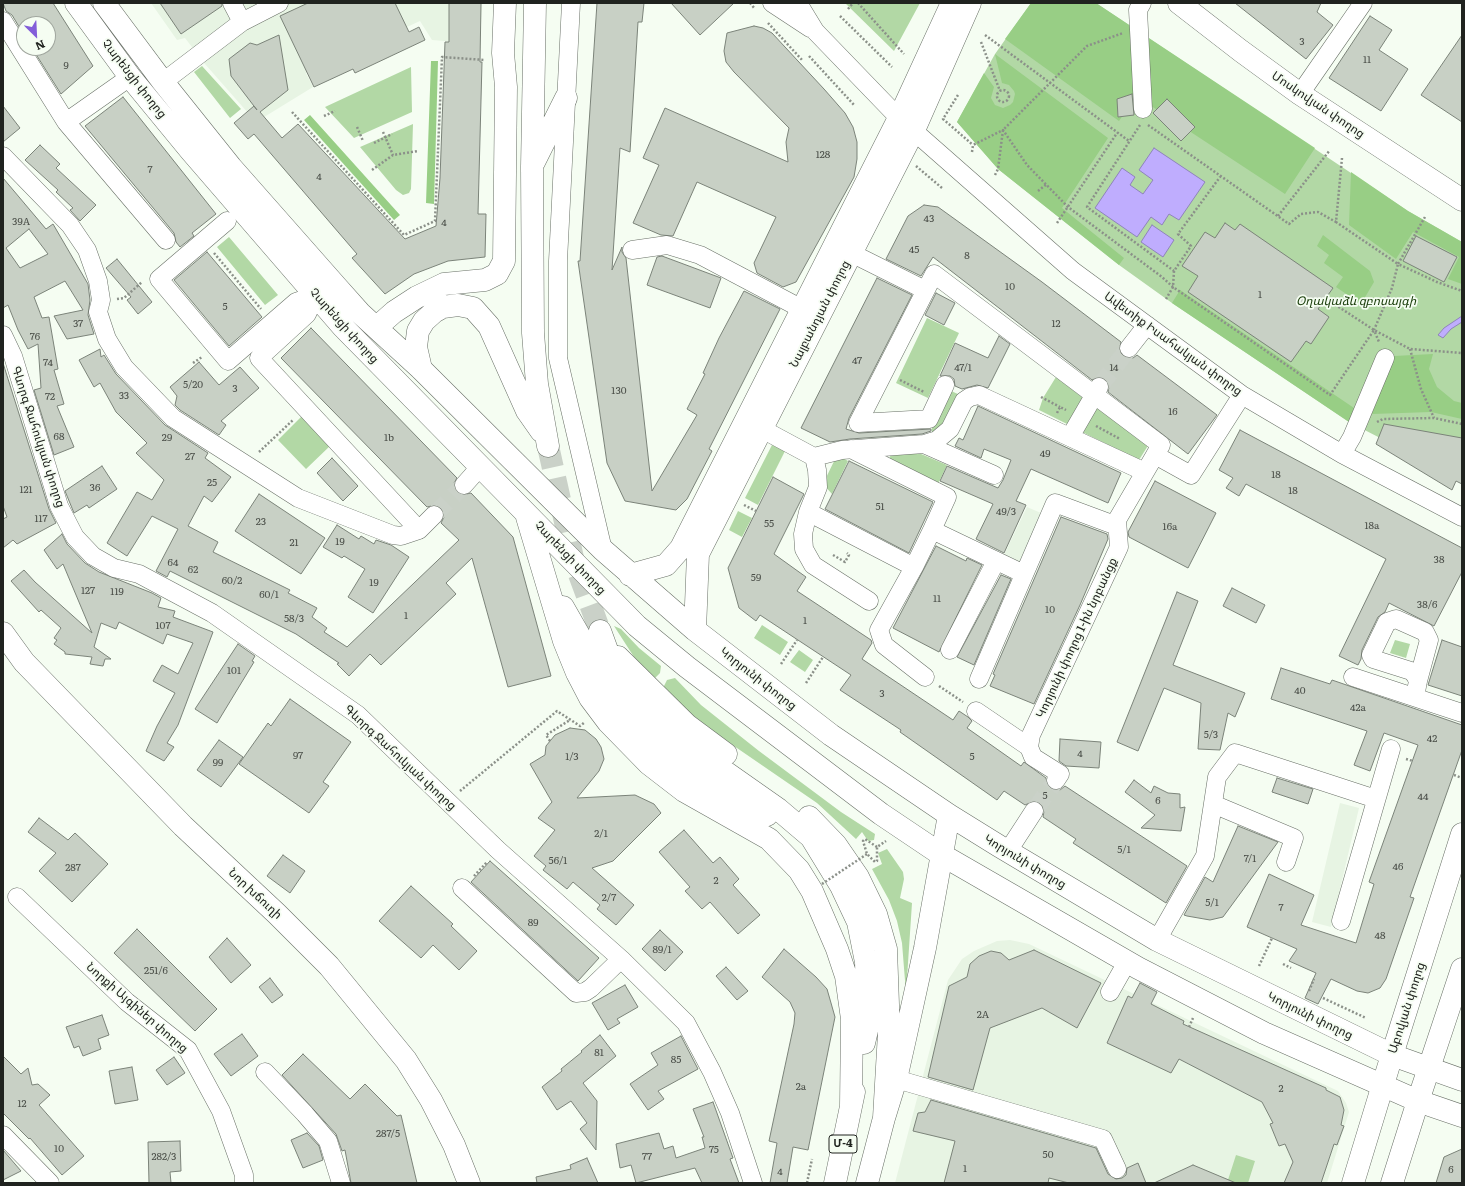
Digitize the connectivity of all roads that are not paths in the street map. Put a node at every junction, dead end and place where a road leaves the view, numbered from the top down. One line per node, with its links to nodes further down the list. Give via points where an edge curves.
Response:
1 (76, 3): 18 (main road, Չարենցի փողոց)
2 (104, 3): 19 (main road, Չարենցի փողոց)
3 (232, 3): 16 (street)
4 (279, 3): 16 (street)
5 (505, 3): 20 (main road, via 503,52)
6 (535, 3): 27 (main road)
7 (571, 3): 22 (street)
8 (798, 3): 17 (street)
9 (952, 3): 25 (main road, Նալբանդյան փողոց)
10 (970, 3): 25 (main road, Նալբանդյան փողոց)
11 (1142, 3): 23 (street, via 1138,10)
12 (1179, 3): 21 (main road, Մոսկովյան փողոց)
13 (1363, 3): 21 (street)
14 (766, 9): 17 (street)
15 (3, 21): 24 (street)
16 (242, 22): 19 (street)
17 (815, 31): 25 (street, Ավետիք Իսահակյան փողոց)
18 (130, 77): 24 (street); 34 (main road, Չարենցի փողոց)
19 (163, 82): 37 (main road, Չարենցի փողոց, via 231,167 360,313)
20 (506, 87): 27 (main road); 37 (main road, via 504,261 497,274 484,280 444,284 417,297)
21 (1300, 94): 28 (main road, Մոսկովյան փողոց)
22 (566, 98): 27 (main road); 63 (street, via 558,261 558,358)
23 (1142, 109)
24 (66, 122): 30 (street)
25 (906, 124): 32 (main road, Նալբանդյան փողոց); 35 (main road, Նալբանդյան փողոց); 36 (street, Ավետիք Իսահակյան փողոց, via 1073,271)
26 (3, 156): 61 (street, via 70,225 87,250 98,281 101,300 98,312 107,339 124,368 173,418 298,498 393,535 401,536)
27 (532, 167): 41 (main road, via 533,333 537,384 547,441 527,411 489,326 473,308 458,305 444,307 424,321 418,331 416,346)
28 (1462, 200)
29 (227, 221): 34 (street, via 159,279 228,361 296,302)
30 (166, 240)
31 (632, 250): 35 (street, via 667,245 700,256)
32 (851, 253): 33 (street); 45 (main road, Նալբանդյան փողոց)
33 (925, 290): 42 (street, via 858,423 929,419); 43 (street, via 934,274)
34 (316, 296): 52 (main road, Չարենցի փողոց, via 363,349); 61 (street, via 307,314 260,358)
35 (802, 309): 67 (main road, Նալբանդյան փողոց, via 681,548 666,565)
36 (1147, 325): 39 (street); 44 (street, Ավետիք Իսահակյան փողոց)
37 (377, 327): 41 (main road, Չարենցի փողոց)
38 (3, 335): 94 (street, Գևորգ Ջահուկյան փողոց, via 13,356 59,506 75,537 93,556 114,568 139,574 212,613 358,715 498,850)
39 (1129, 348)
40 (1385, 358): 49 (street, via 1352,437)
41 (421, 369): 63 (main road, Չարենցի փողոց)
42 (945, 385)
43 (1096, 391): 46 (street); 50 (street, via 1120,415 1161,445)
44 (1242, 395): 49 (street, Ավետիք Իսահակյան փողոց); 50 (street, via 1191,475)
45 (762, 429): 51 (street); 70 (main road, Նալբանդյան փողոց, via 698,554)
46 (1070, 437): 47 (street, via 979,395 964,401 944,436); 53 (street)
47 (924, 444): 48 (street); 54 (street)
48 (851, 449): 51 (street); 62 (street, via 947,497)
49 (1342, 454): 59 (street, Ավետիք Իսահակյան փողոց)
50 (1155, 455): 53 (street, Կորյունի փողոց 1-ին նրբանցք)
51 (814, 457): 57 (street, via 818,487)
52 (480, 467): 55 (street); 56 (main road, Չարենցի փողոց)
53 (1145, 472): 60 (street, Կորյունի փողոց 1-ին նրբանցք, via 1117,520)
54 (994, 475)
55 (464, 485)
56 (525, 512): 68 (main road); 88 (main road, Չարենցի փողոց, via 637,626 806,758 881,814)
57 (808, 512): 65 (street); 69 (street, via 802,534 804,549 813,565)
58 (434, 515): 61 (street)
59 (1462, 517)
60 (1117, 526): 66 (street, via 1055,503); 78 (street, Կորյունի փողոց 1-ին նրբանցք, via 1119,547 1031,735)
61 (419, 530)
62 (932, 530): 64 (street); 65 (street)
63 (603, 550): 67 (main road, Չարենցի փողոց)
64 (996, 561): 66 (street); 72 (street)
65 (914, 567): 75 (street, via 879,630 884,645)
66 (1024, 574): 74 (street)
67 (630, 575): 70 (main road, Կորյունի փողոց)
68 (548, 583): 86 (main road, via 579,634 599,680 614,701 662,751 732,796); 105 (main road, via 564,641 577,673 590,698 608,722 649,764 684,790 769,839 799,870 812,891 846,976 852,1019)
69 (869, 601)
70 (695, 630): 84 (main road, Կորյունի փողոց, via 831,735)
71 (3, 633): 114 (main road, Նոր խճուղի, via 24,662 177,820 329,966 406,1060 431,1100 454,1145)
72 (950, 650)
73 (1353, 677): 77 (street, via 1417,689)
74 (979, 679)
75 (930, 680)
76 (976, 711): 78 (street)
77 (1462, 713)
78 (1029, 747): 80 (street, via 1033,757 1060,774)
79 (1391, 749): 81 (street)
80 (1056, 780)
81 (1376, 799): 82 (street, via 1235,753 1217,777); 92 (street)
82 (1213, 804): 89 (street, via 1294,838); 93 (street, via 1205,856)
83 (1034, 812): 87 (street)
84 (949, 815): 87 (main road, Կորյունի փողոց); 88 (main road)
85 (1462, 834): 98 (main road, Աբովյան փողոց)
86 (811, 837): 105 (main road, via 841,886 858,922 866,962 868,1026); 107 (main road, via 778,809 684,743 650,713 629,692 613,667 600,631 620,660 686,725 788,798 822,828 858,877 876,914 886,949 889,1032)
87 (1008, 851): 93 (main road, Կորյունի փողոց)
88 (942, 855): 95 (main road); 101 (main road)
89 (1286, 862)
90 (462, 888): 94 (street, via 576,993 591,988)
91 (17, 897): 112 (street, Նորքի Այգիներ փողոց, via 127,1002 188,1050 221,1111 244,1176)
92 (1341, 921)
93 (1157, 940): 98 (main road, Կորյունի փողոց)
94 (621, 959): 110 (street, Գևորգ Ջահուկյան փողոց, via 686,1023 712,1072 730,1114)
95 (1127, 962): 97 (street); 103 (main road, via 1264,1033)
96 (1462, 969): 99 (main road)
97 (1110, 992)
98 (1392, 1055): 99 (main road, Կորյունի փողոց); 103 (main road, Աբովյան փողոց)
99 (1430, 1068): 102 (main road, Կորյունի փողոց); 104 (main road)
100 (265, 1072): 113 (street, via 328,1141)
101 (896, 1080): 107 (main road); 109 (street, via 1103,1139)
102 (1462, 1080)
103 (1383, 1086): 104 (main road); 117 (main road, Աբովյան փողոց)
104 (1418, 1101): 106 (main road); 118 (main road)
105 (851, 1106): 115 (main road, Մ-4)
106 (1462, 1116)
107 (884, 1118): 116 (main road, Մ-4)
108 (3, 1135): 111 (street)
109 (1118, 1168)
110 (752, 1182)
111 (50, 1183)
112 (244, 1183)
113 (341, 1183)
114 (469, 1183)
115 (835, 1183)
116 (867, 1183)
117 (1353, 1183)
118 (1392, 1183)

